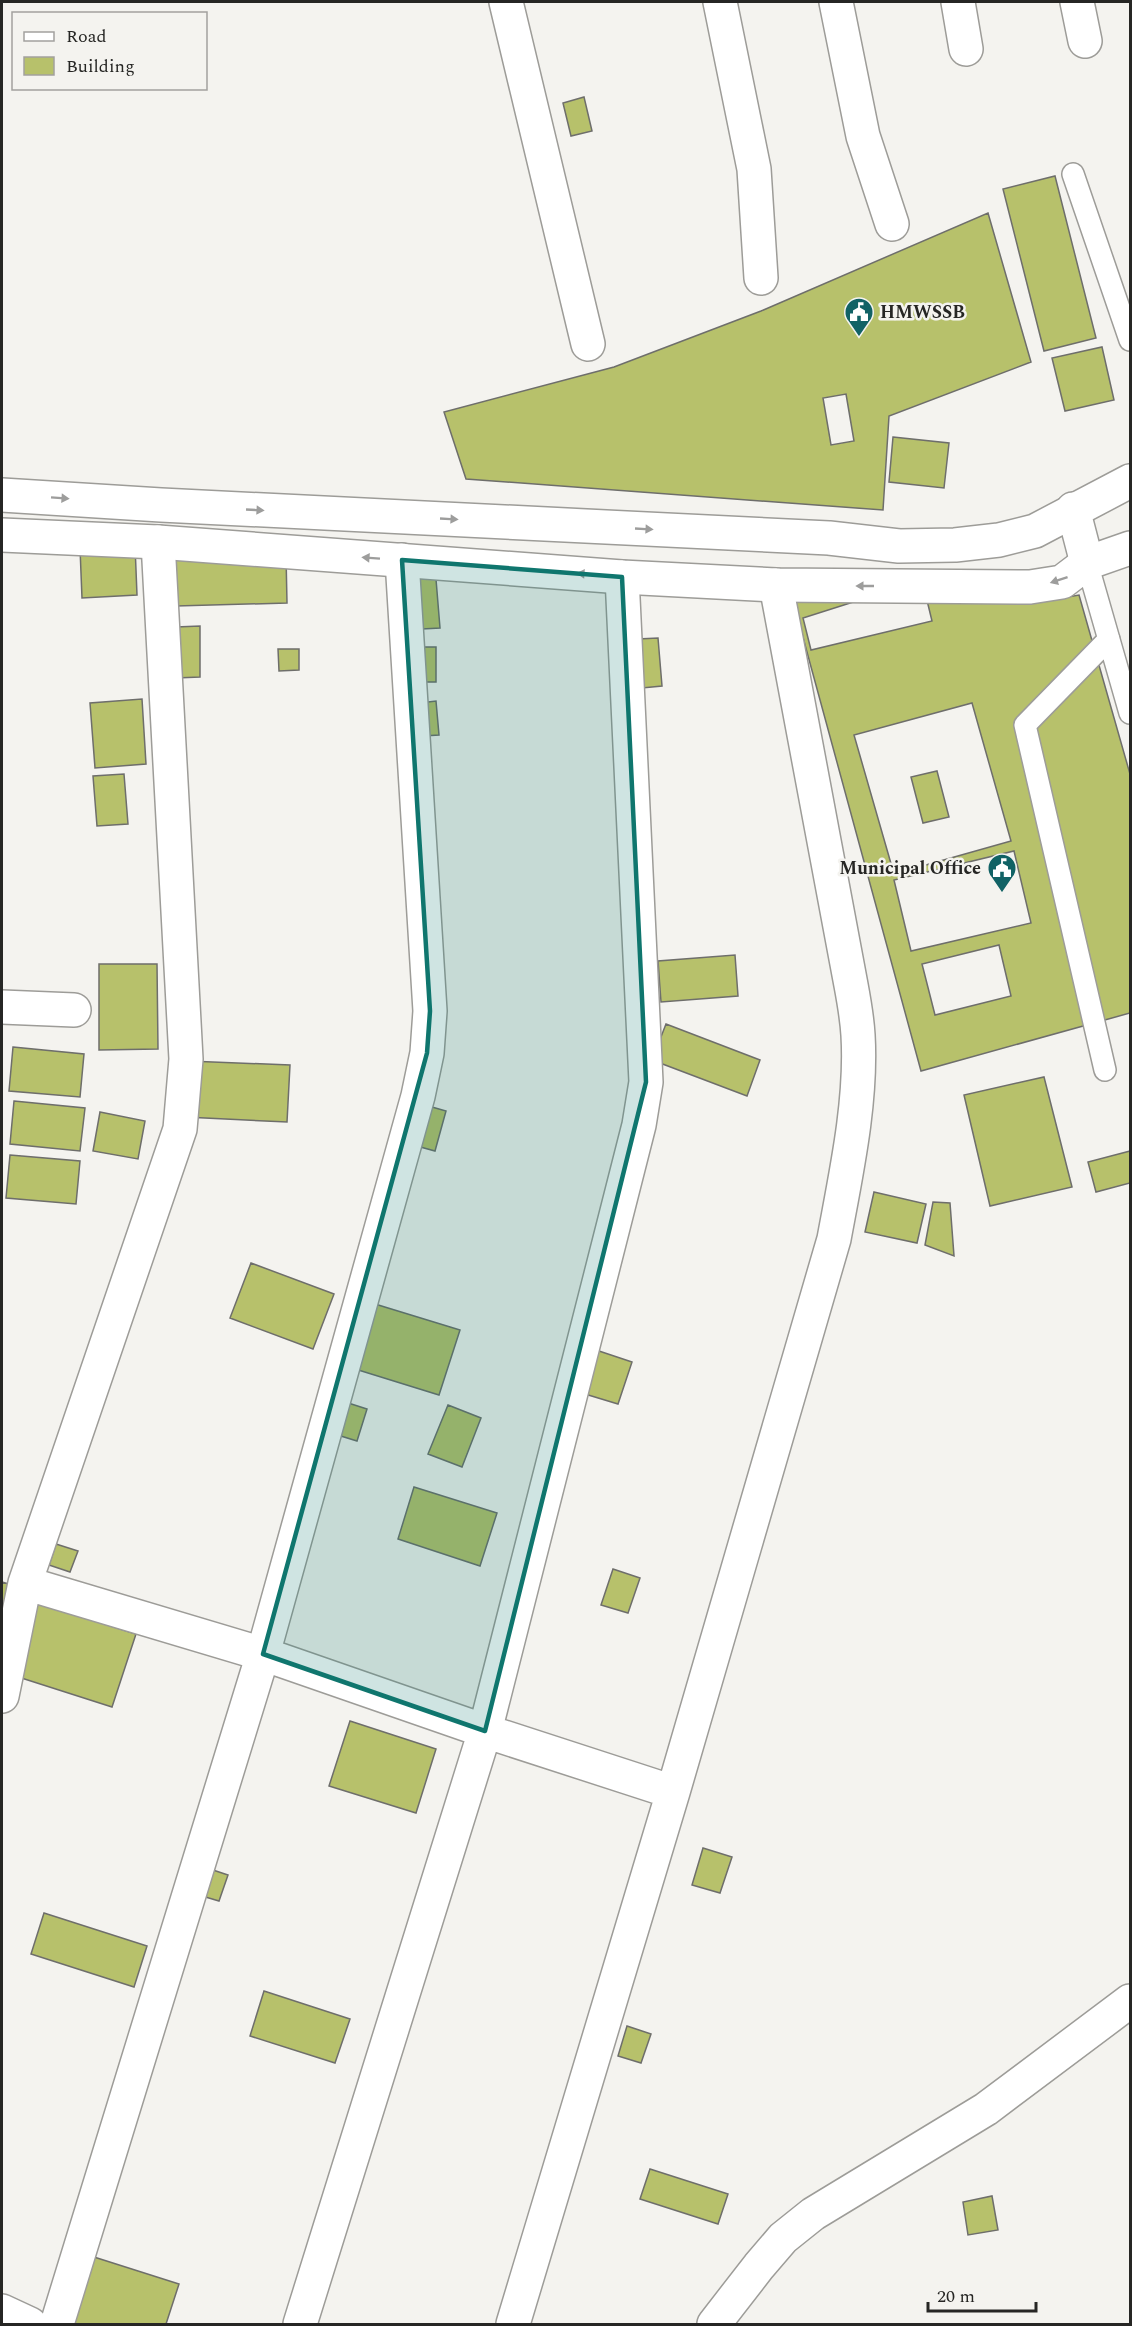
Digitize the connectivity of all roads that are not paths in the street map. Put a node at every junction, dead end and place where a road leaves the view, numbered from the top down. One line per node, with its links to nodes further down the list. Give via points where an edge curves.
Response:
1 (506, 2): 12 (street)
2 (720, 2): 10 (street, via 754,169)
3 (836, 2): 9 (street, via 863,136)
4 (958, 2): 7 (street)
5 (1077, 2): 6 (street)
6 (1085, 41)
7 (966, 49)
8 (1073, 174): 11 (lane)
9 (892, 224)
10 (761, 278)
11 (1131, 340)
12 (588, 344)
13 (1131, 481): 15 (street)
14 (2, 495): 15 (street, one-way to 15, via 830,538 899,546 999,540 1035,531)
15 (1073, 509): 20 (street)
16 (2, 536): 17 (street)
17 (159, 542): 19 (street, one-way to 17); 28 (street, via 186,1059 180,1129)
18 (1131, 548): 20 (street)
19 (402, 560): 21 (street, one-way to 19); 29 (street, via 430,1011 427,1053)
20 (1087, 564): 22 (street, one-way to 22, via 1062,582 1030,586); 23 (lane)
21 (622, 577): 22 (street); 31 (street, via 646,1082 639,1125)
22 (776, 585): 32 (street, via 851,985 858,1034 858,1084 834,1239)
23 (1109, 639): 24 (lane); 27 (lane, via 1025,725)
24 (1131, 713)
25 (2, 1007): 26 (street)
26 (74, 1010)
27 (1105, 1070)
28 (25, 1583): 29 (street); 30 (street)
29 (263, 1654): 31 (street); 36 (street)
30 (2, 1696)
31 (484, 1731): 32 (street); 37 (street)
32 (673, 1792): 38 (street)
33 (1131, 2001): 39 (street, via 986,2109 813,2214 783,2238)
34 (2, 2311): 35 (street)
35 (30, 2325)
36 (57, 2325)
37 (300, 2325)
38 (513, 2325)
39 (714, 2325)

